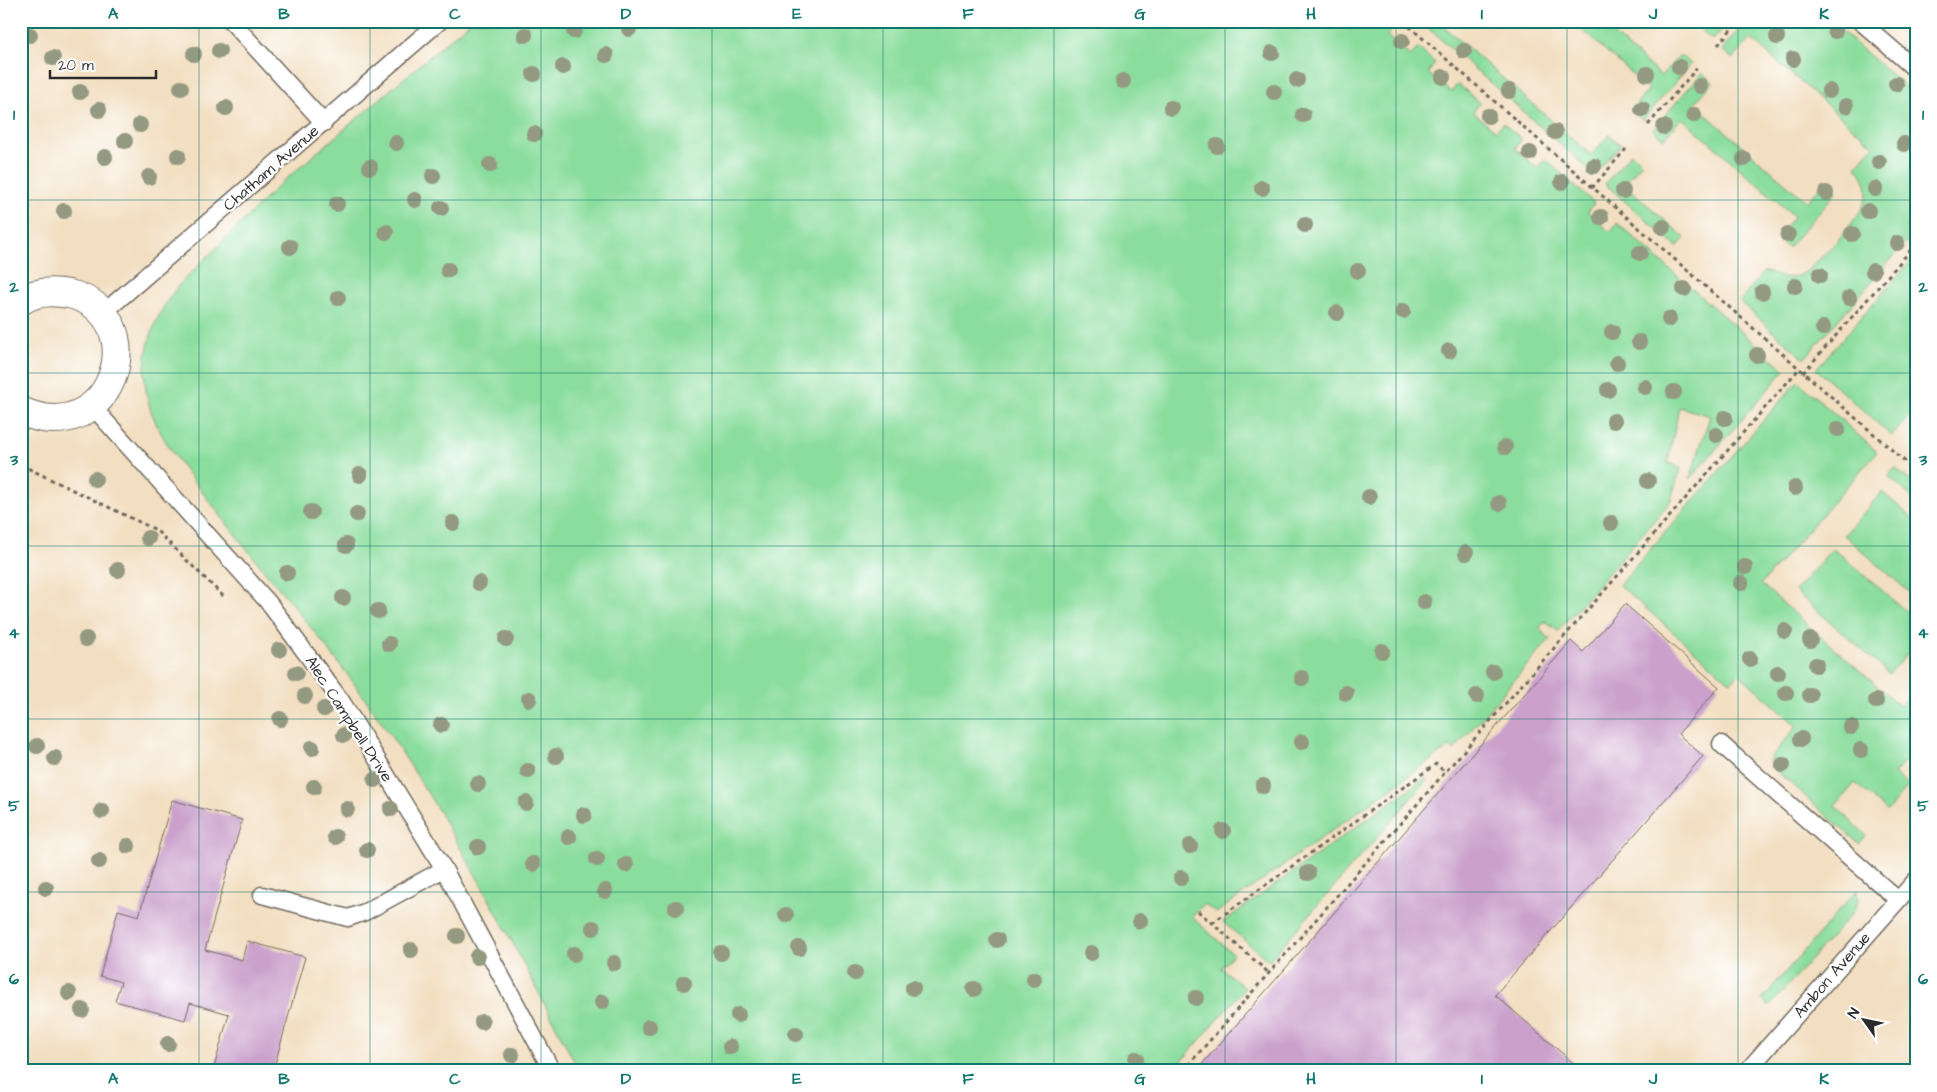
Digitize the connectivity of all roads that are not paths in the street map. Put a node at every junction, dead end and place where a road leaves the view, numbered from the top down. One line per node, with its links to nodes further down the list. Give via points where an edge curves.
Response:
1 (230, 21): 5 (lane)
2 (440, 21): 5 (lane, Chatham Avenue)
3 (1860, 21): 4 (lane)
4 (1916, 70)
5 (324, 123): 7 (lane, Chatham Avenue)
6 (21, 301): 7 (street, via 41,293 58,292 82,299)
7 (102, 314): 8 (street, via 111,328 117,362 104,394)
8 (92, 406): 9 (street, via 75,416 55,420); 11 (lane, Alec Campbell Drive, via 268,602 342,702)
9 (21, 411)
10 (1721, 744): 14 (lane)
11 (444, 869): 13 (lane, via 348,918); 15 (lane, Alec Campbell Drive)
12 (1916, 880): 14 (lane, Ambon Avenue)
13 (262, 895)
14 (1898, 900): 16 (lane, Ambon Avenue)
15 (552, 1071)
16 (1747, 1071)

